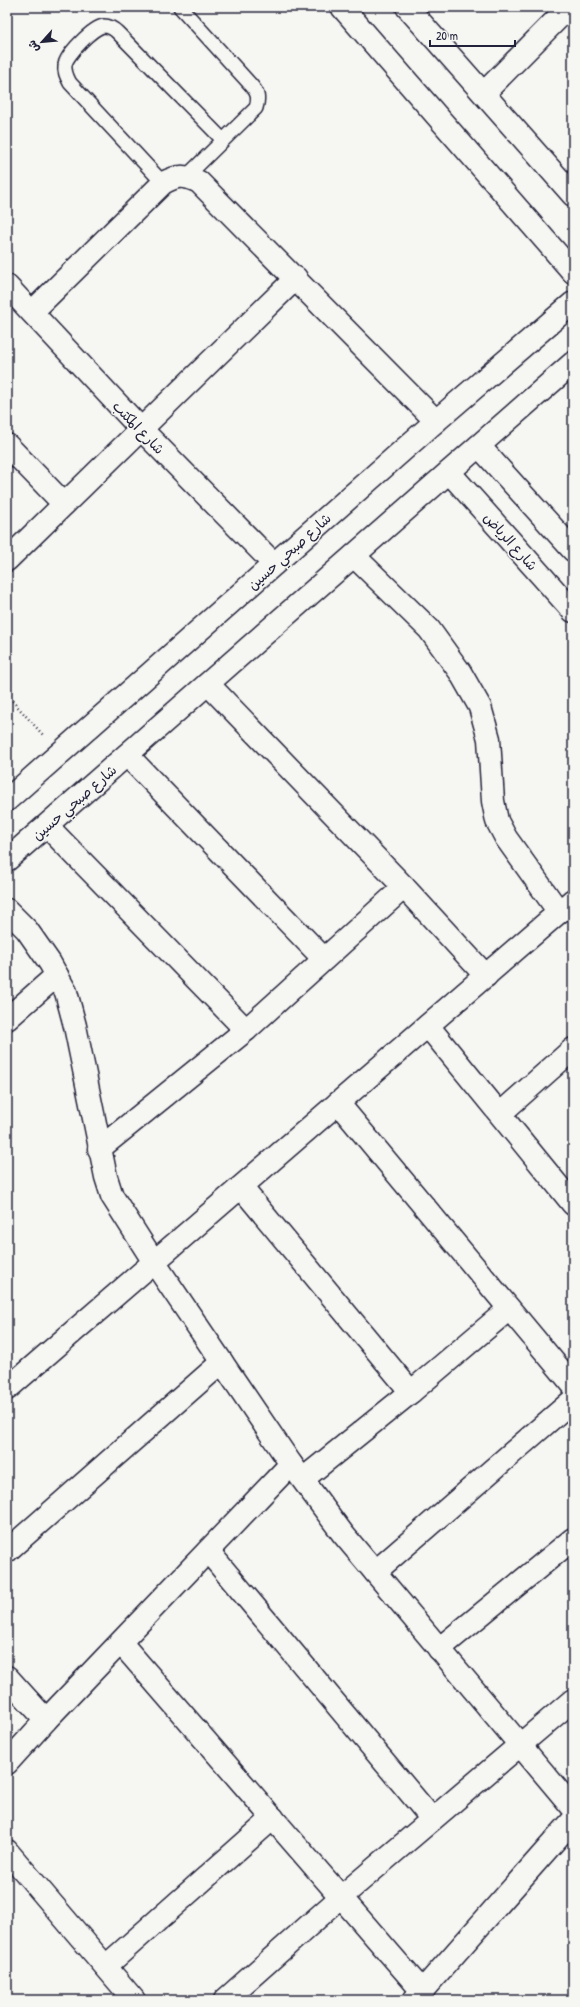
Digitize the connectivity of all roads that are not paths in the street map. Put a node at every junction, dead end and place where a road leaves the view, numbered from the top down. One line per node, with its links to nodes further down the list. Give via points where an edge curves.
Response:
1 (180, 7): 6 (lane, via 257,91 256,108)
2 (342, 7): 10 (street)
3 (407, 7): 5 (street)
4 (569, 7): 5 (street)
5 (484, 93): 9 (street)
6 (223, 140): 7 (lane); 8 (lane, via 118,32 103,26 95,29 68,56 65,75)
7 (187, 176): 8 (street, via 174,177); 11 (street, via 200,182)
8 (163, 183): 14 (street)
9 (573, 195)
10 (573, 272)
11 (296, 278): 16 (street); 17 (street)
12 (7, 286): 14 (street, شارع المكتب)
13 (573, 303): 16 (street, شارع صبحي حسين)
14 (32, 312): 17 (street, شارع المكتب)
15 (573, 363): 19 (street, شارع صبحي حسين)
16 (436, 421): 25 (street, شارع صبحي حسين)
17 (141, 429): 21 (street); 25 (street, شارع المكتب)
18 (7, 445): 21 (street)
19 (478, 446): 20 (street, شارع صبحي حسين); 22 (street)
20 (449, 472): 23 (street, شارع صبحي حسين); 26 (street, شارع الرياض)
21 (64, 504): 24 (street)
22 (573, 550)
23 (354, 556): 27 (street, شارع صبحي حسين); 33 (street, via 429,629 460,672 480,707 489,740 493,801 497,821 506,838)
24 (7, 560)
25 (274, 564): 29 (street, شارع صبحي حسين)
26 (573, 611)
27 (208, 684): 28 (street, شارع صبحي حسين); 32 (street)
28 (127, 756): 30 (street, شارع صبحي حسين); 35 (street)
29 (7, 800)
30 (47, 826): 31 (street, شارع صبحي حسين); 40 (street)
31 (7, 860)
32 (404, 887): 35 (street); 37 (street)
33 (566, 906): 37 (street)
34 (7, 910): 36 (street, via 26,930)
35 (324, 959): 40 (street)
36 (57, 975): 38 (street); 44 (street, via 66,992 75,1026)
37 (486, 976): 39 (street)
38 (7, 1019)
39 (428, 1026): 42 (street); 43 (street)
40 (246, 1030): 44 (street)
41 (573, 1049): 43 (street)
42 (338, 1103): 45 (street); 48 (street)
43 (500, 1113): 46 (street)
44 (99, 1149): 47 (street, via 112,1196)
45 (241, 1187): 47 (street); 52 (street)
46 (573, 1204)
47 (154, 1262): 49 (street); 51 (street)
48 (509, 1309): 50 (street); 52 (street)
49 (222, 1362): 54 (street); 56 (street)
50 (573, 1385)
51 (8, 1388)
52 (411, 1392): 54 (street)
53 (573, 1400): 58 (street)
54 (297, 1472): 57 (street); 58 (street)
55 (573, 1539): 60 (street)
56 (7, 1551)
57 (208, 1551): 59 (street); 68 (street)
58 (375, 1572): 60 (street)
59 (121, 1643): 63 (street); 67 (street)
60 (439, 1649): 64 (street)
61 (7, 1677): 63 (street)
62 (573, 1700): 64 (street)
63 (46, 1720): 65 (street)
64 (521, 1744): 66 (street); 68 (street)
65 (7, 1763)
66 (573, 1808)
67 (273, 1818): 71 (street); 72 (street)
68 (432, 1819): 71 (street)
69 (573, 1820): 73 (street)
70 (7, 1851): 72 (street)
71 (341, 1897): 73 (street); 75 (street)
72 (106, 1966): 74 (street)
73 (418, 1996)
74 (134, 2000)
75 (225, 2000)

